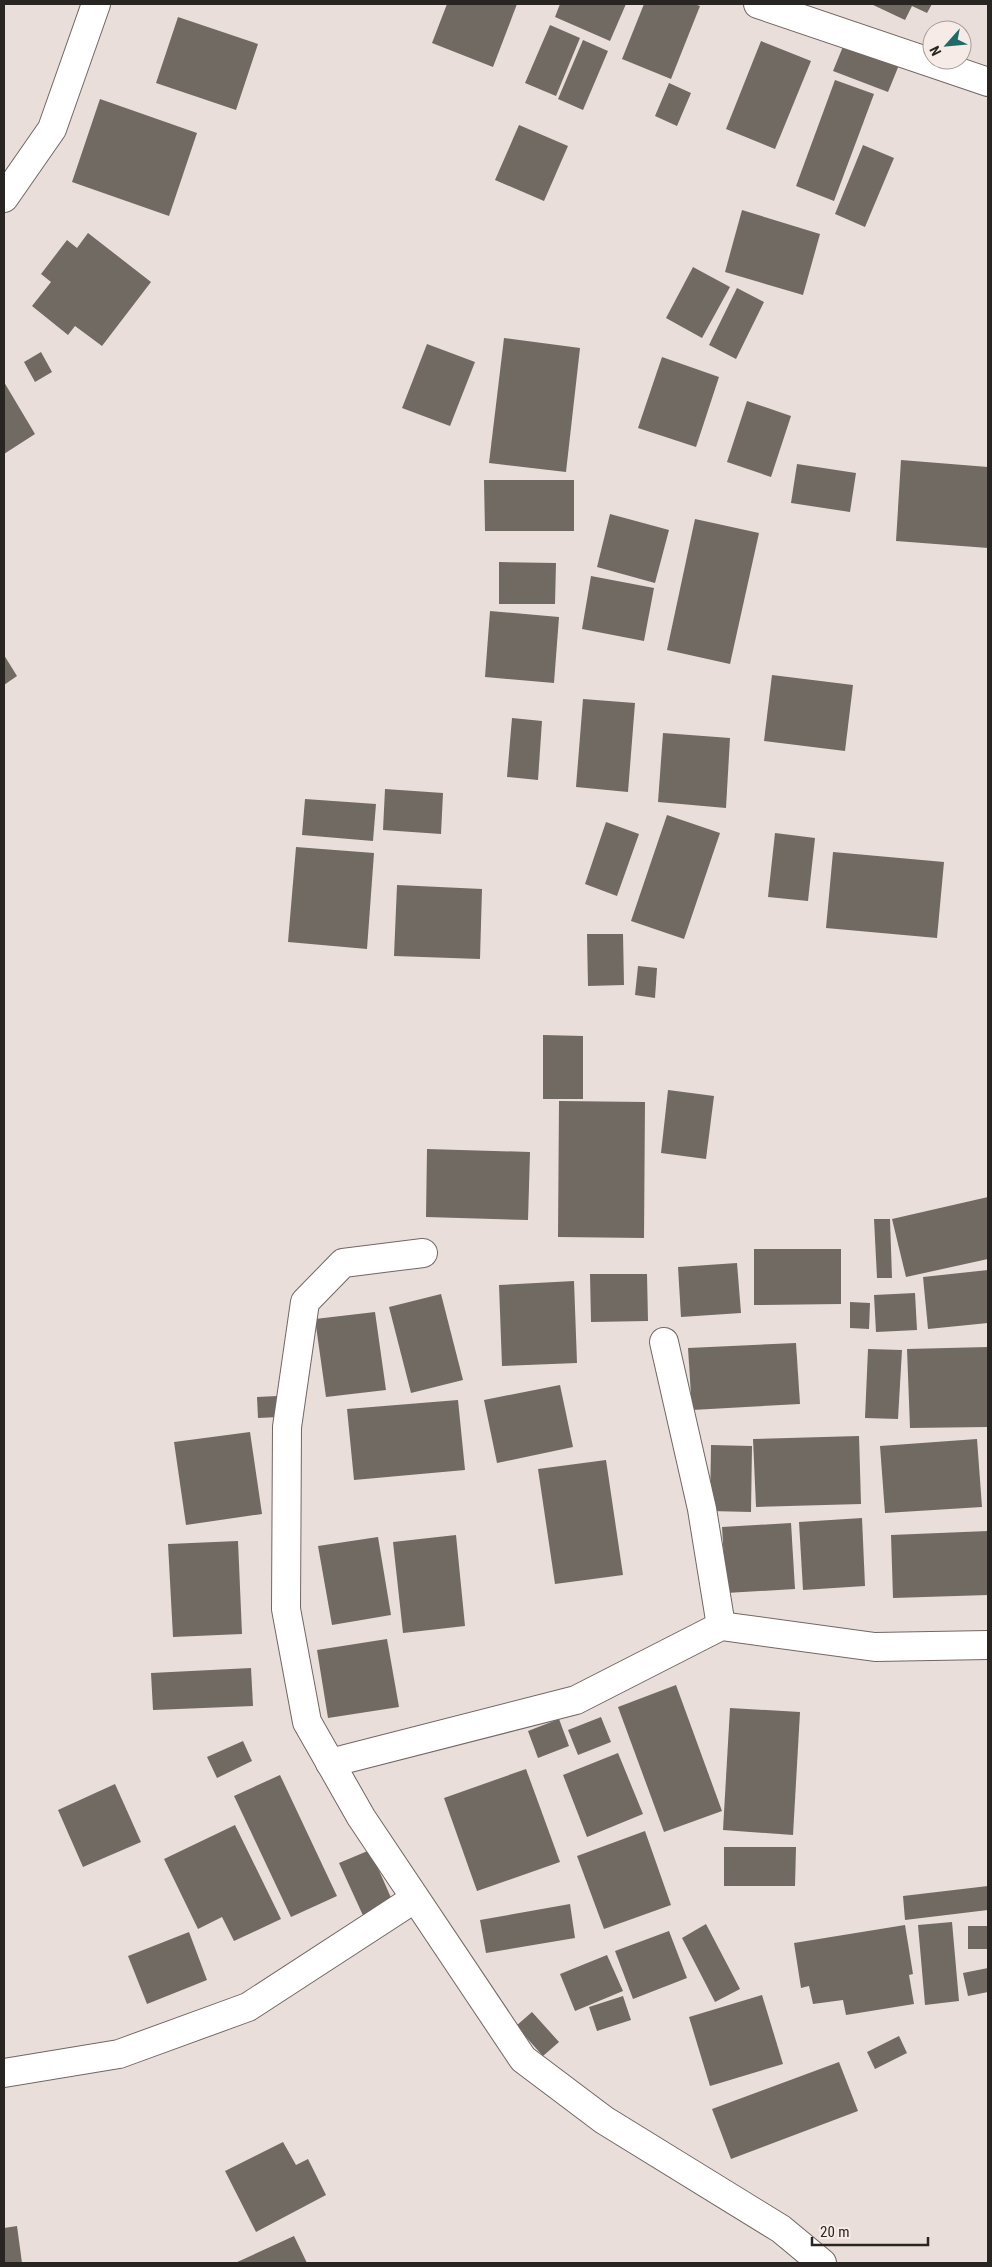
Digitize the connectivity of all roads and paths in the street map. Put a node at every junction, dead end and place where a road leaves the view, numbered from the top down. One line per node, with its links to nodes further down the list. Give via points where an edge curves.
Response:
1 (96, 4): 4 (street, via 52,129)
2 (758, 4): 3 (street)
3 (988, 82)
4 (4, 198)
5 (423, 1253): 9 (street, via 343,1263 305,1302 288,1427 286,1609 307,1722)
6 (664, 1342): 7 (street, via 702,1509)
7 (721, 1626): 8 (street, via 875,1647); 9 (street, via 576,1700)
8 (988, 1646)
9 (330, 1763): 10 (street)
10 (414, 1898): 11 (street, via 248,2007 119,2054); 12 (street, via 522,2059 604,2120 781,2229)
11 (4, 2073)
12 (822, 2263)

